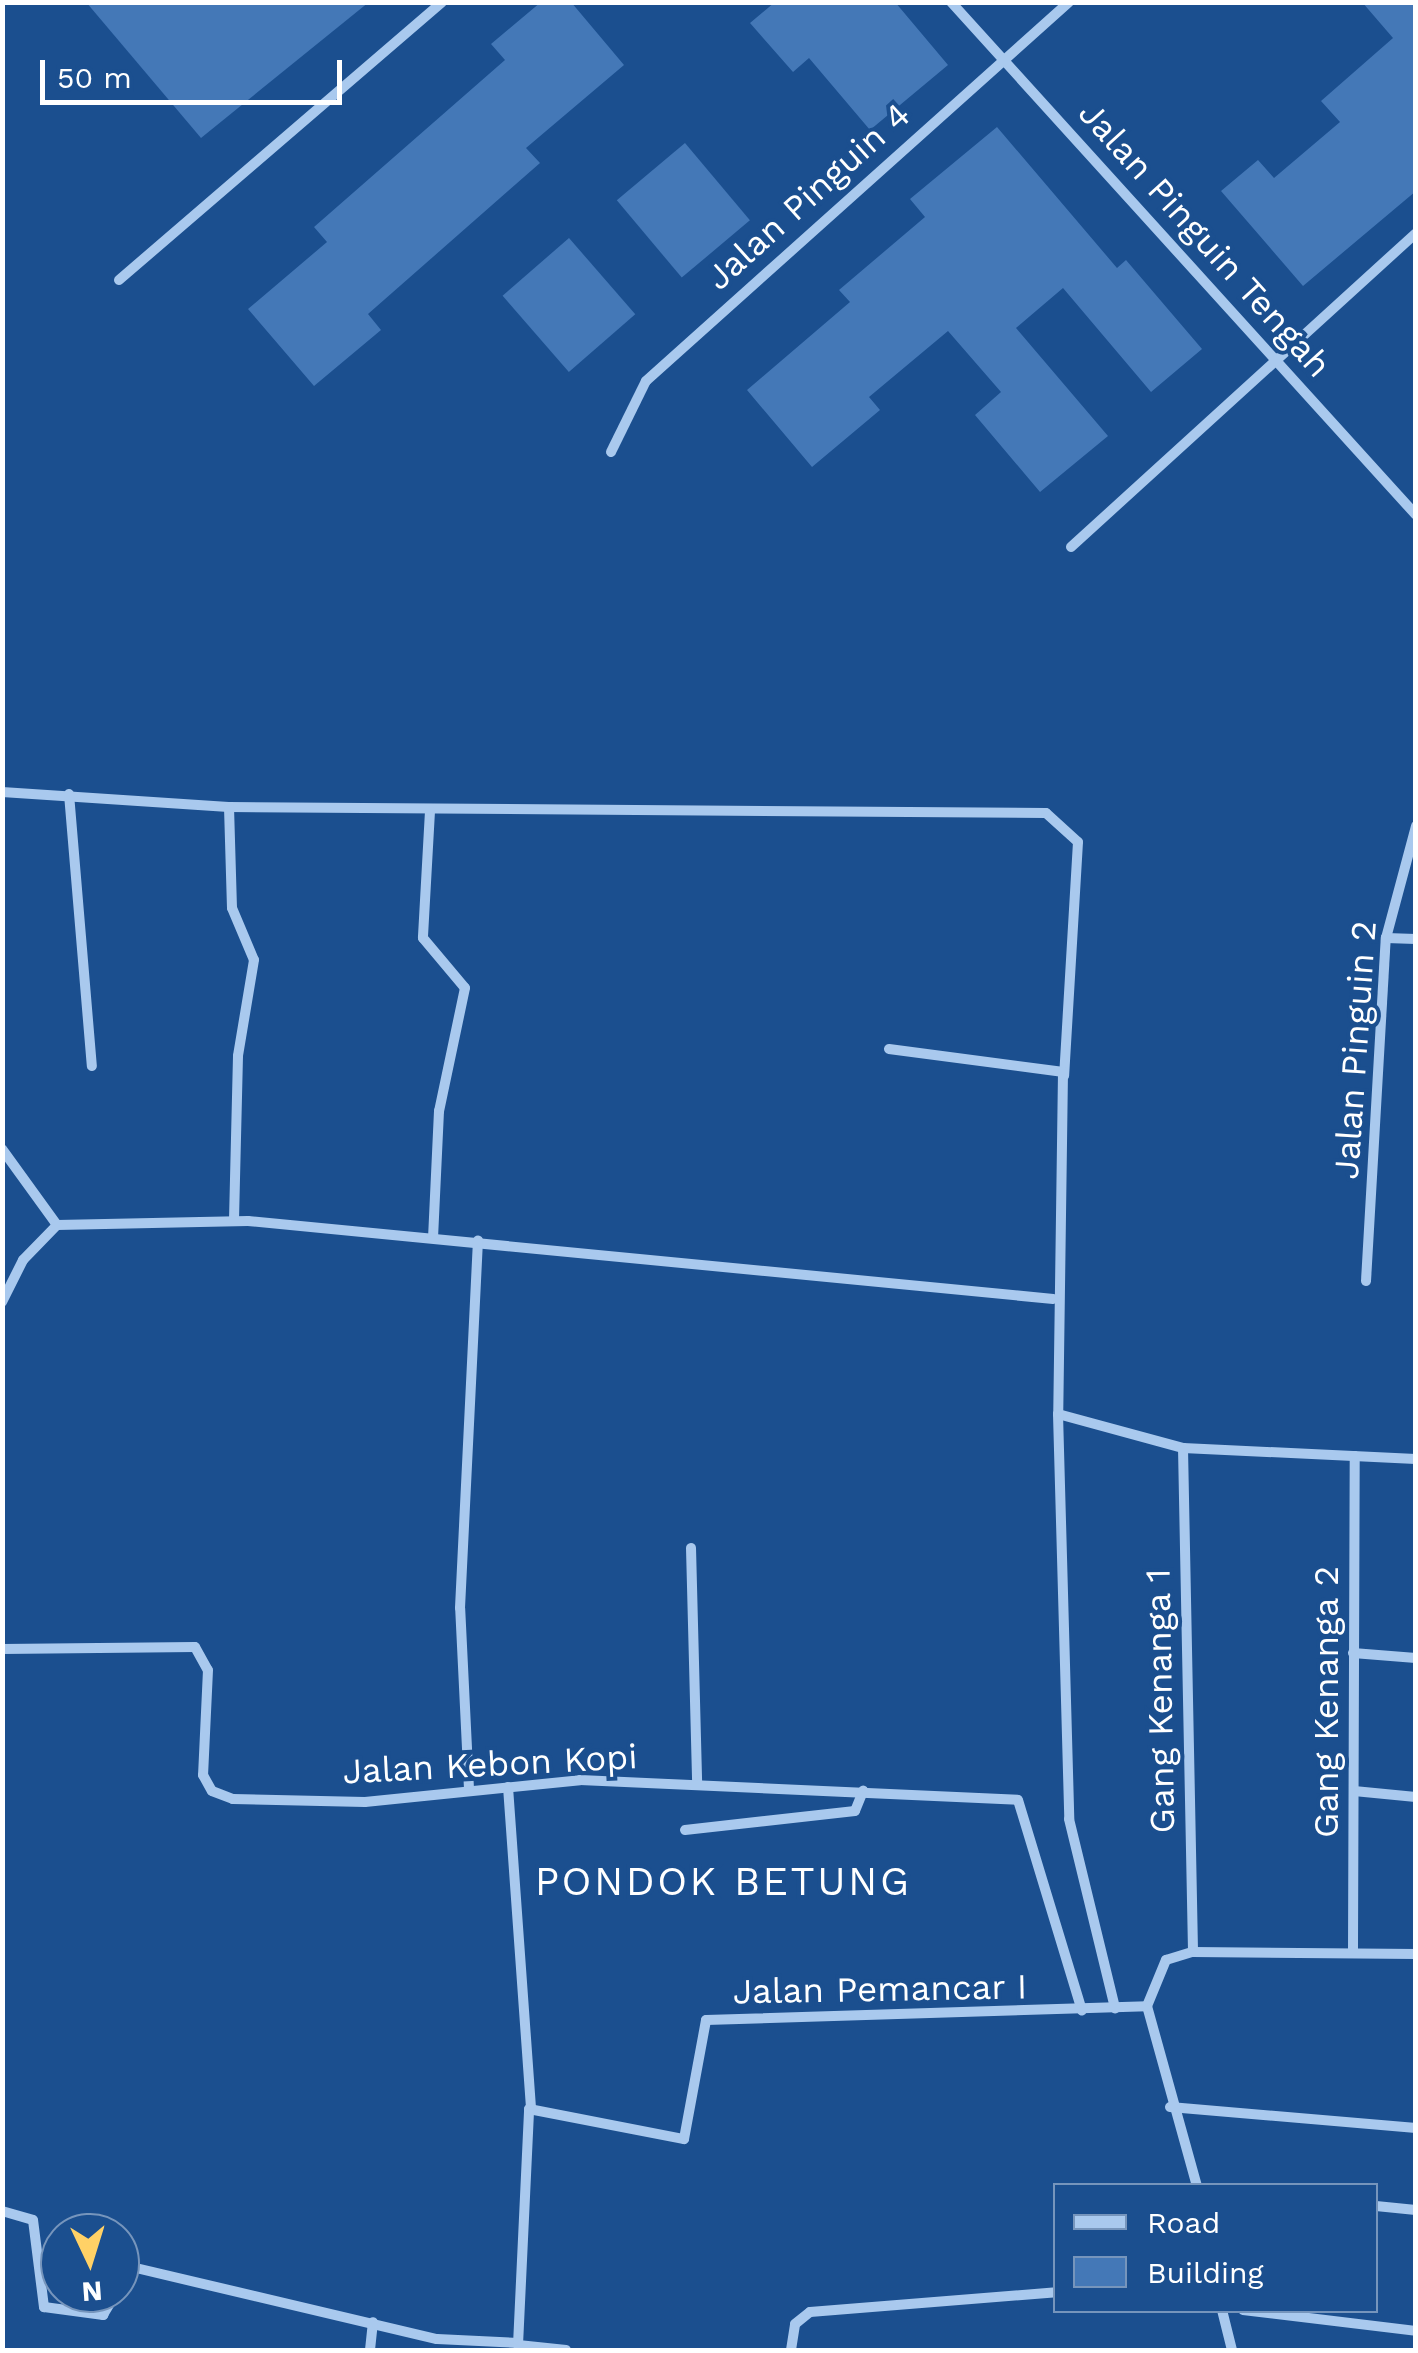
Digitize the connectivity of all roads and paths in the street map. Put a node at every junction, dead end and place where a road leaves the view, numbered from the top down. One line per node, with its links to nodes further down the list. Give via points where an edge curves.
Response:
1 (442, 2): 6 (street)
2 (951, 2): 4 (street, Jalan Pinguin Tengah)
3 (1070, 2): 4 (street, Jalan Pinguin 4)
4 (1000, 57): 7 (street, Jalan Pinguin Tengah); 8 (street, Jalan Pinguin 4, via 646,381)
5 (1416, 233): 7 (street)
6 (119, 280)
7 (1278, 358): 9 (street, Jalan Pinguin Tengah); 10 (street)
8 (610, 452)
9 (1416, 515)
10 (1071, 548)
11 (2, 792): 12 (street)
12 (69, 794): 13 (street); 19 (street)
13 (229, 808): 14 (street); 22 (street, via 232,908 254,960 238,1056)
14 (430, 812): 20 (street, via 1046,812 1078,842); 24 (street, via 423,938 465,988 439,1111)
15 (1416, 826): 16 (street, Jalan Pinguin 2)
16 (1386, 938): 17 (street); 26 (street, Jalan Pinguin 2)
17 (1416, 939)
18 (889, 1050): 20 (street)
19 (92, 1066)
20 (1064, 1076): 27 (street)
21 (2, 1148): 23 (street)
22 (234, 1221): 23 (street); 24 (street)
23 (57, 1225): 28 (street, via 23,1260)
24 (433, 1236): 25 (street)
25 (478, 1240): 27 (street, via 820,1282); 39 (street, via 460,1608)
26 (1366, 1282)
27 (1053, 1299): 29 (street)
28 (2, 1302)
29 (1058, 1414): 30 (street); 48 (street, via 1069,1819)
30 (1182, 1448): 31 (street); 45 (street, Gang Kenanga 1)
31 (1355, 1456): 32 (street); 35 (street, Gang Kenanga 2)
32 (1416, 1458)
33 (691, 1548): 37 (street)
34 (2, 1649): 39 (street, Jalan Kebon Kopi, via 195,1647 208,1670 203,1774 212,1791 233,1799 364,1802)
35 (1353, 1653): 36 (street); 41 (street, Gang Kenanga 2)
36 (1416, 1658)
37 (697, 1782): 38 (street, Jalan Kebon Kopi); 40 (street, Jalan Kebon Kopi)
38 (508, 1786): 39 (street, Jalan Kebon Kopi); 50 (street)
39 (469, 1789)
40 (863, 1791): 43 (street, via 855,1810); 49 (street, Jalan Kebon Kopi, via 1018,1800)
41 (1354, 1791): 42 (street); 44 (street, Gang Kenanga 2)
42 (1416, 1797)
43 (685, 1830)
44 (1353, 1949): 45 (street); 46 (street)
45 (1193, 1952): 47 (street, via 1166,1960)
46 (1416, 1954)
47 (1147, 2006): 48 (street, Jalan Pemancar I); 51 (street)
48 (1116, 2008): 49 (street, Jalan Pemancar I)
49 (1082, 2010): 50 (street, Jalan Pemancar I, via 706,2020 680,2140)
50 (533, 2105): 64 (street)
51 (1170, 2107): 52 (street); 53 (street)
52 (1416, 2128)
53 (1196, 2183)
54 (1378, 2206): 55 (street)
55 (1416, 2210)
56 (2, 2211): 58 (street, via 33,2220)
57 (140, 2269): 62 (street)
58 (40, 2275)
59 (1053, 2292): 67 (street, via 810,2312 795,2324)
60 (1223, 2313): 68 (street)
61 (1268, 2313): 63 (street)
62 (373, 2322): 64 (street, via 437,2339); 65 (street)
63 (1416, 2331)
64 (518, 2344): 66 (street)
65 (370, 2350)
66 (566, 2350)
67 (791, 2350)
68 (1232, 2350)

